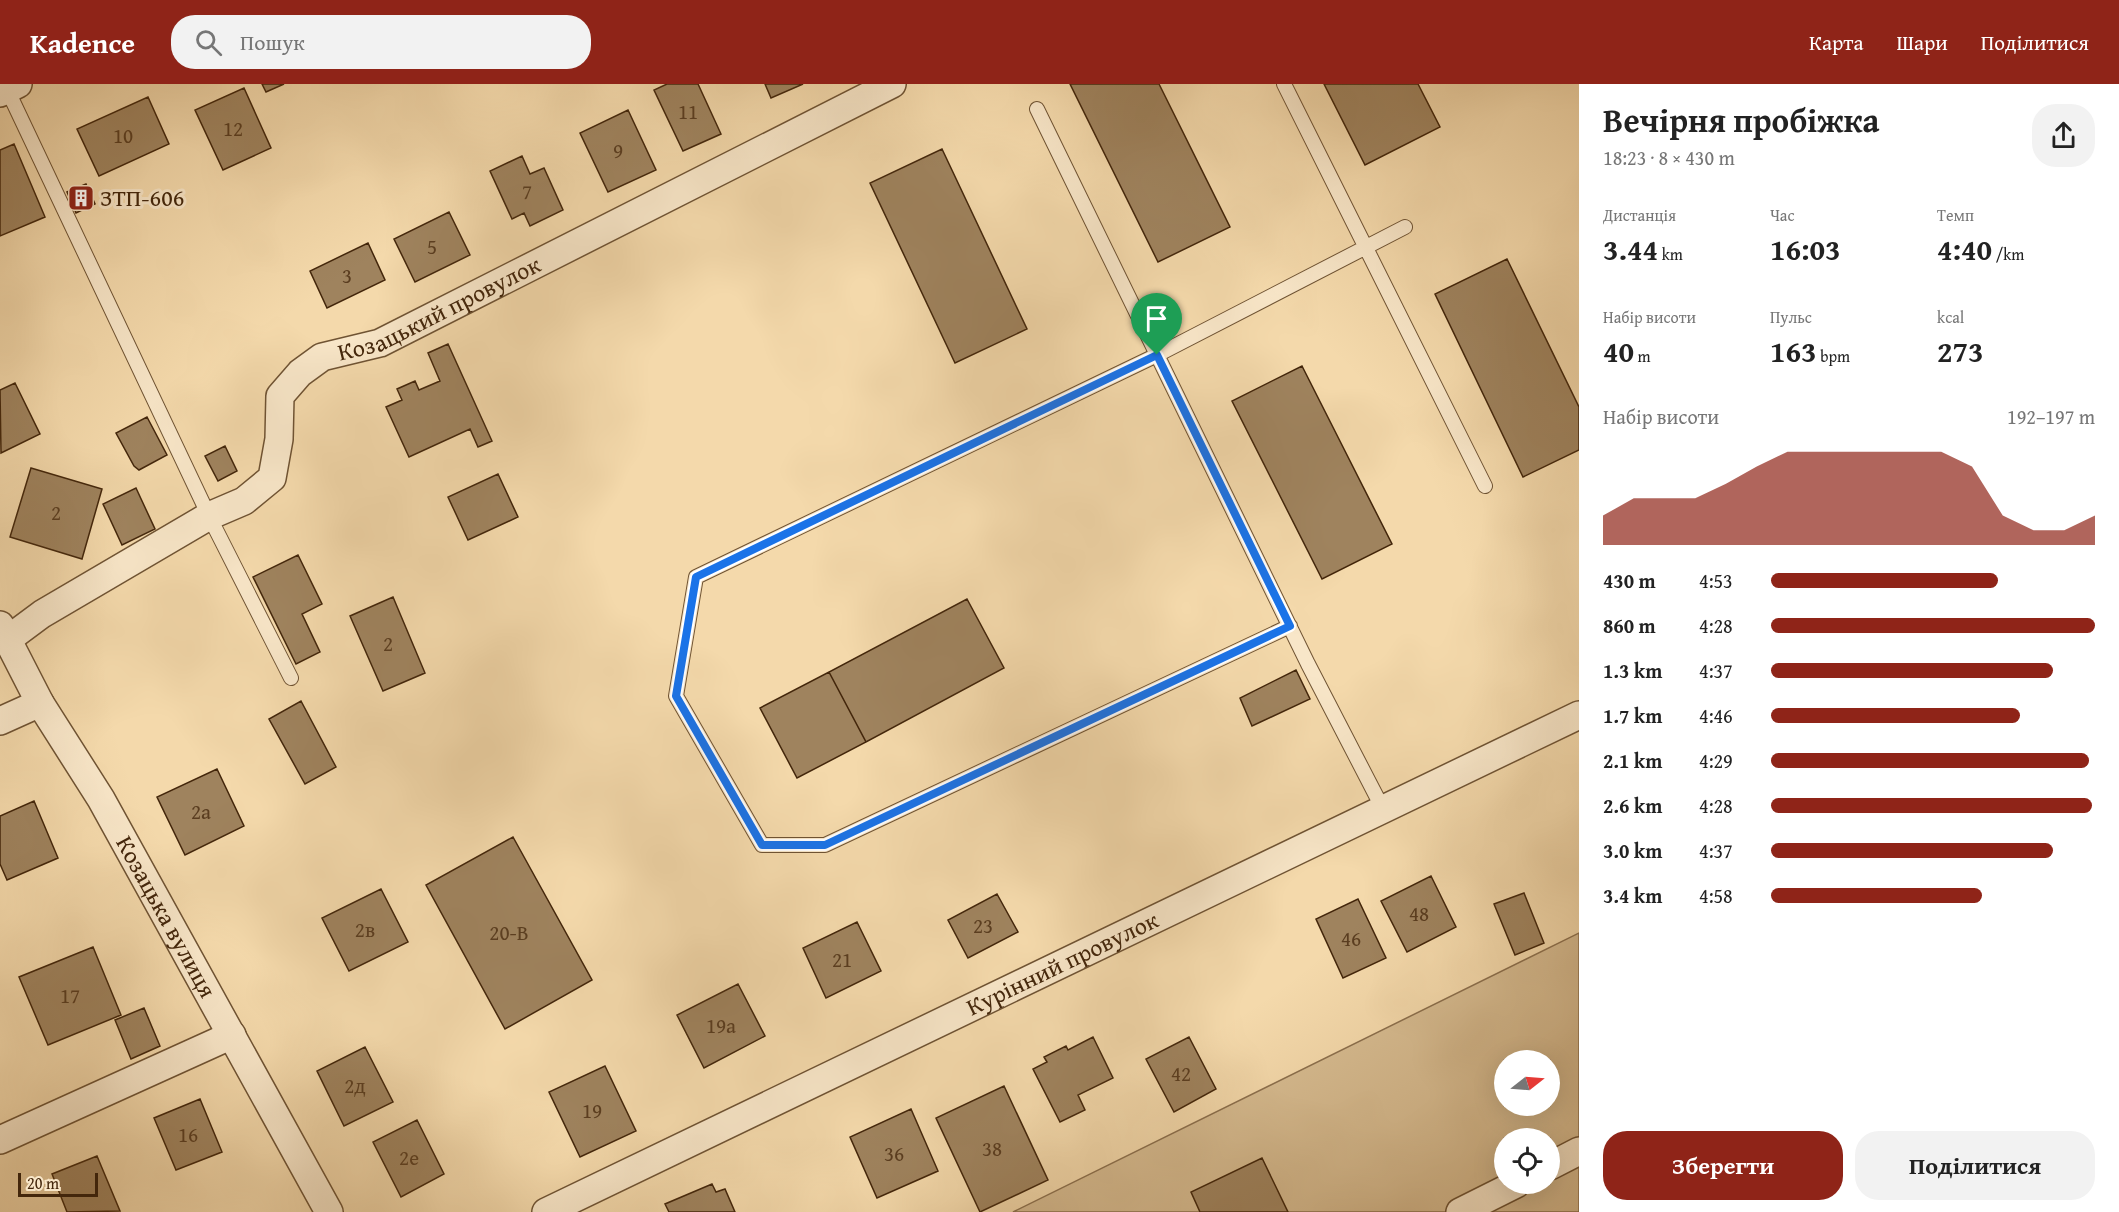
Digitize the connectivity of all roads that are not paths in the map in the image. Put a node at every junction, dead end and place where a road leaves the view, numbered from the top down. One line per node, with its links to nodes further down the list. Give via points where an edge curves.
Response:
1 (892, 84): 9 (street, Козацький провулок, via 380,343 322,357 300,373 280,396 279,439 272,478 244,501)
2 (1284, 84): 6 (lane)
3 (8, 89): 9 (lane)
4 (1037, 109): 7 (lane)
5 (1405, 227): 6 (lane)
6 (1365, 248): 7 (lane); 8 (lane)
7 (1157, 355): 10 (lane); 10 (lane, via 696,577 676,696 762,845 825,845)
8 (1485, 486)
9 (209, 516): 11 (street, Козацький провулок, via 42,614); 12 (lane)
10 (1290, 626): 16 (lane)
11 (4, 632): 13 (street, Козацька вулиця)
12 (291, 678)
13 (40, 703): 15 (street); 17 (street, Козацька вулиця, via 101,799)
14 (1579, 715): 16 (street, Курінний провулок)
15 (0, 721)
16 (1383, 809): 23 (street, Курінний провулок)
17 (232, 1035): 18 (street); 22 (street, Козацька вулиця)
18 (0, 1140)
19 (1579, 1151): 20 (street)
20 (1560, 1161)
21 (1496, 1194): 24 (street)
22 (329, 1212)
23 (546, 1212)
24 (1460, 1212)

